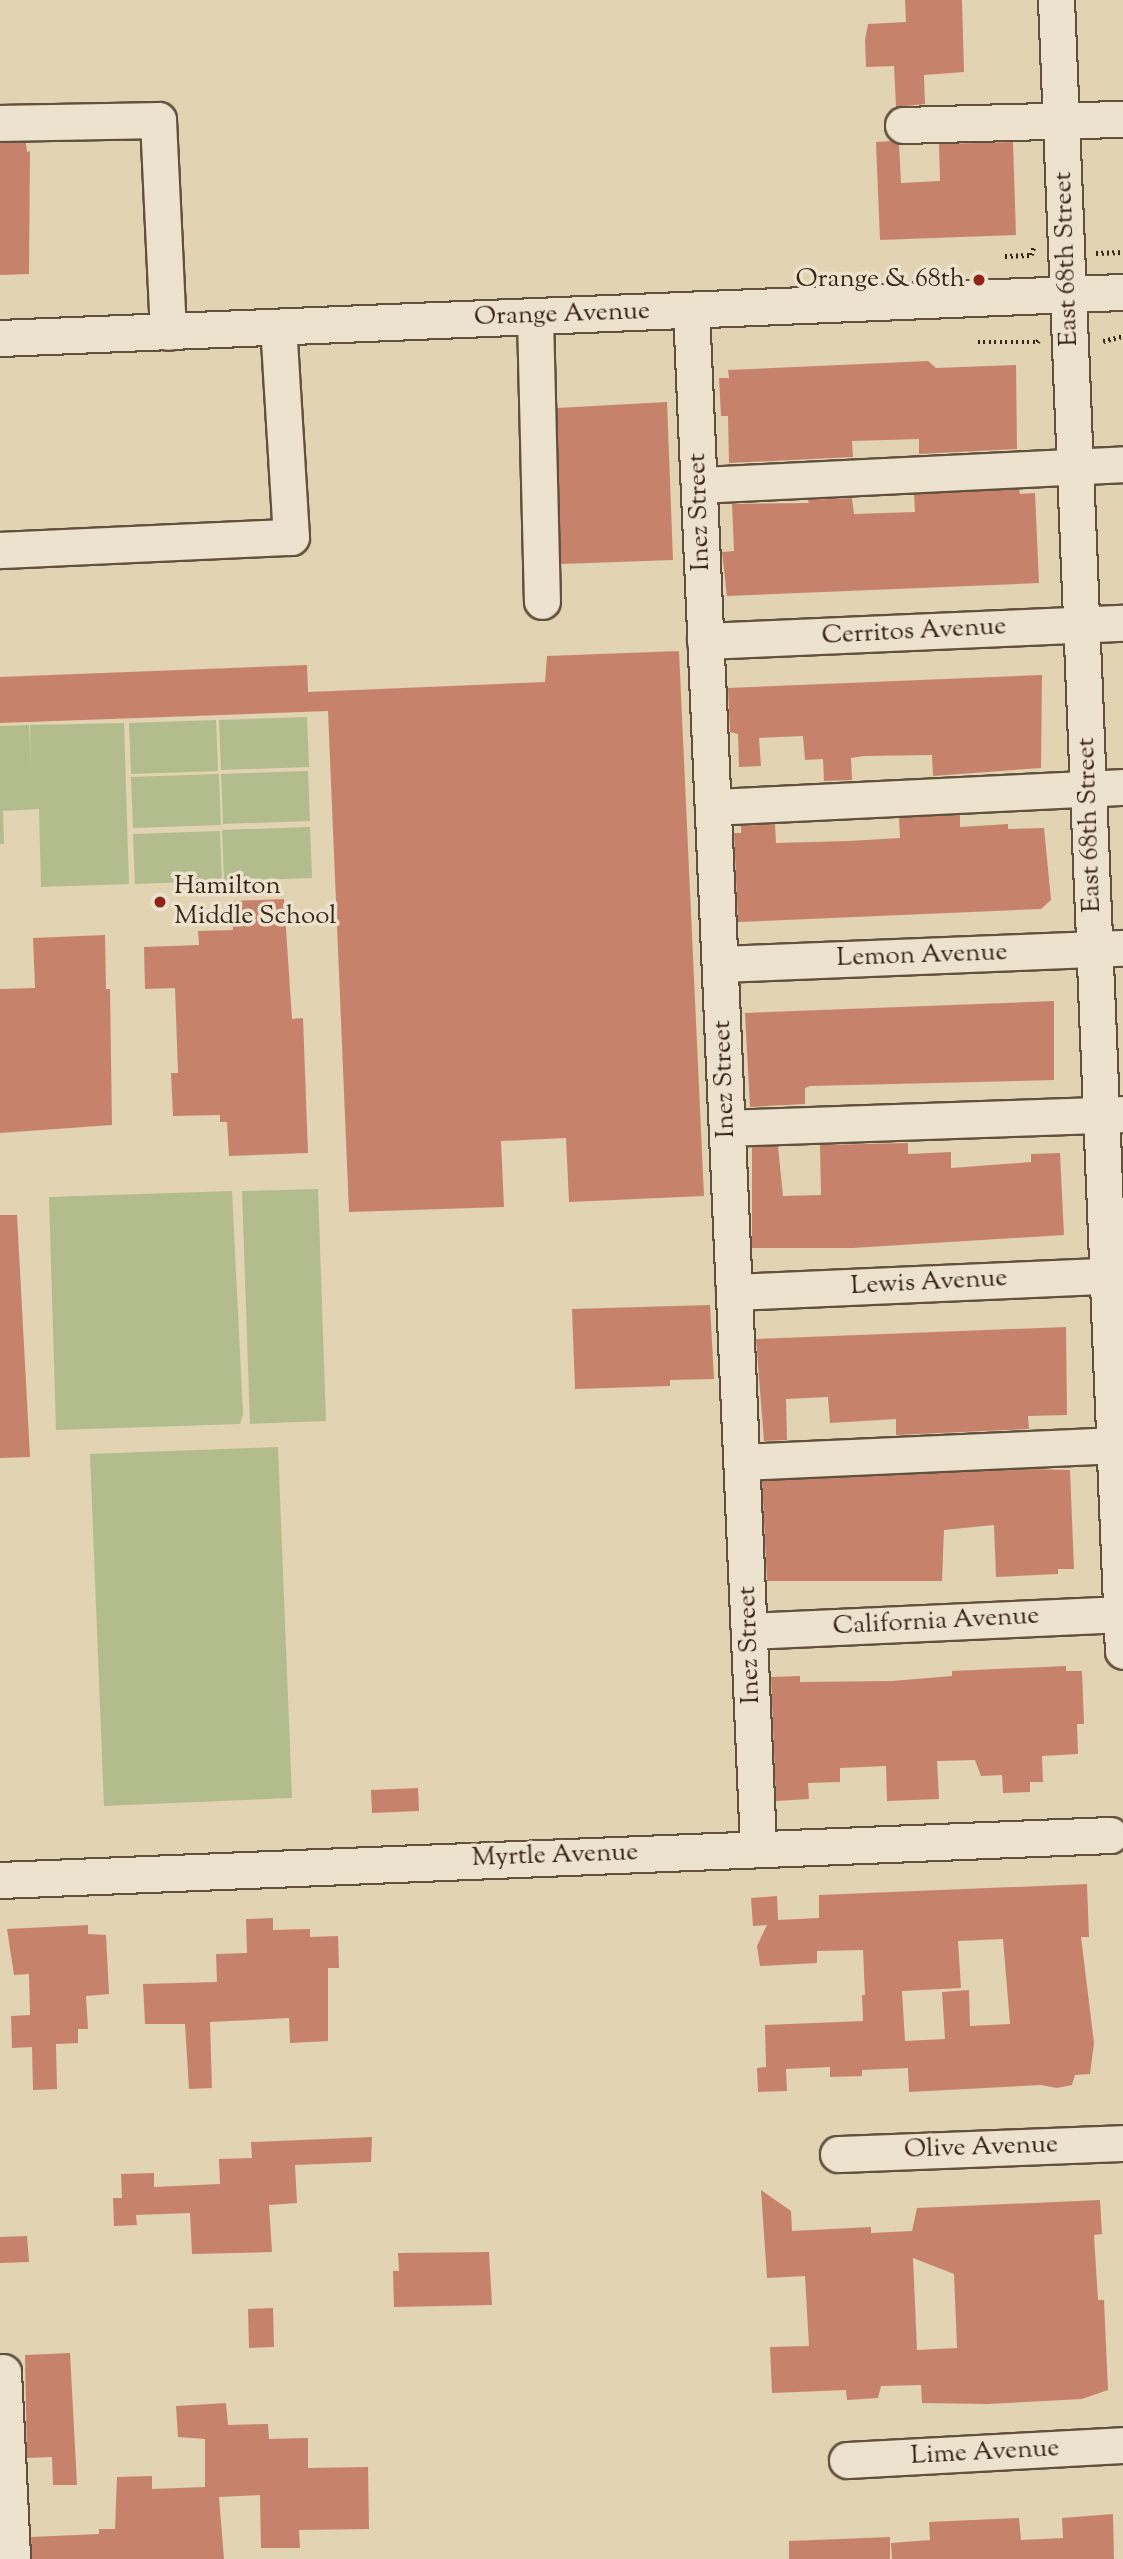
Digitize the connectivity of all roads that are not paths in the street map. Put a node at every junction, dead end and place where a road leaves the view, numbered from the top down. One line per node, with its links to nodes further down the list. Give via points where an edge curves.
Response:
1 (1056, 0): 3 (street, East 68th Street)
2 (1123, 119): 3 (street)
3 (1061, 121): 5 (street); 7 (street, East 68th Street)
4 (0, 123): 11 (street, via 158,120)
5 (903, 125)
6 (1123, 292): 7 (street, Orange Avenue)
7 (1068, 295): 8 (street, Orange Avenue); 14 (street, East 68th Street)
8 (691, 310): 9 (street, Orange Avenue); 15 (street, Inez Street)
9 (535, 317): 10 (street, Orange Avenue); 17 (street)
10 (278, 327): 11 (street, Orange Avenue); 16 (street, via 291,537)
11 (169, 332): 12 (street, Orange Avenue)
12 (0, 338)
13 (1123, 464): 14 (street)
14 (1075, 466): 15 (street); 19 (street, East 68th Street)
15 (698, 485): 20 (street, Inez Street)
16 (0, 550)
17 (542, 601)
18 (1123, 623): 19 (street, Cerritos Avenue)
19 (1082, 624): 20 (street, Cerritos Avenue); 22 (street, East 68th Street)
20 (705, 641): 23 (street, Inez Street)
21 (1123, 787): 22 (street)
22 (1088, 789): 23 (street); 24 (street, East 68th Street)
23 (713, 807): 25 (street, Inez Street)
24 (1109, 949): 25 (street, Lemon Avenue); 26 (street, East 68th Street)
25 (720, 964): 27 (street, Inez Street)
26 (1112, 1115): 27 (street); 28 (street, East 68th Street)
27 (727, 1128): 29 (street, Inez Street)
28 (1115, 1275): 29 (street, Lewis Avenue); 30 (street, East 68th Street)
29 (734, 1292): 31 (street, Inez Street)
30 (1119, 1445): 31 (street); 32 (street, East 68th Street)
31 (742, 1462): 33 (street, Inez Street)
32 (1122, 1614): 33 (street, California Avenue); 34 (street, East 68th Street)
33 (749, 1630): 36 (street, Inez Street)
34 (1123, 1651)
35 (1119, 1834): 36 (street, Myrtle Avenue)
36 (758, 1847): 37 (street, Myrtle Avenue)
37 (0, 1880)
38 (1123, 2143): 39 (street, Olive Avenue)
39 (838, 2154)
40 (3, 2372): 43 (street)
41 (1123, 2445): 42 (street, Lime Avenue)
42 (847, 2460)
43 (12, 2559)

